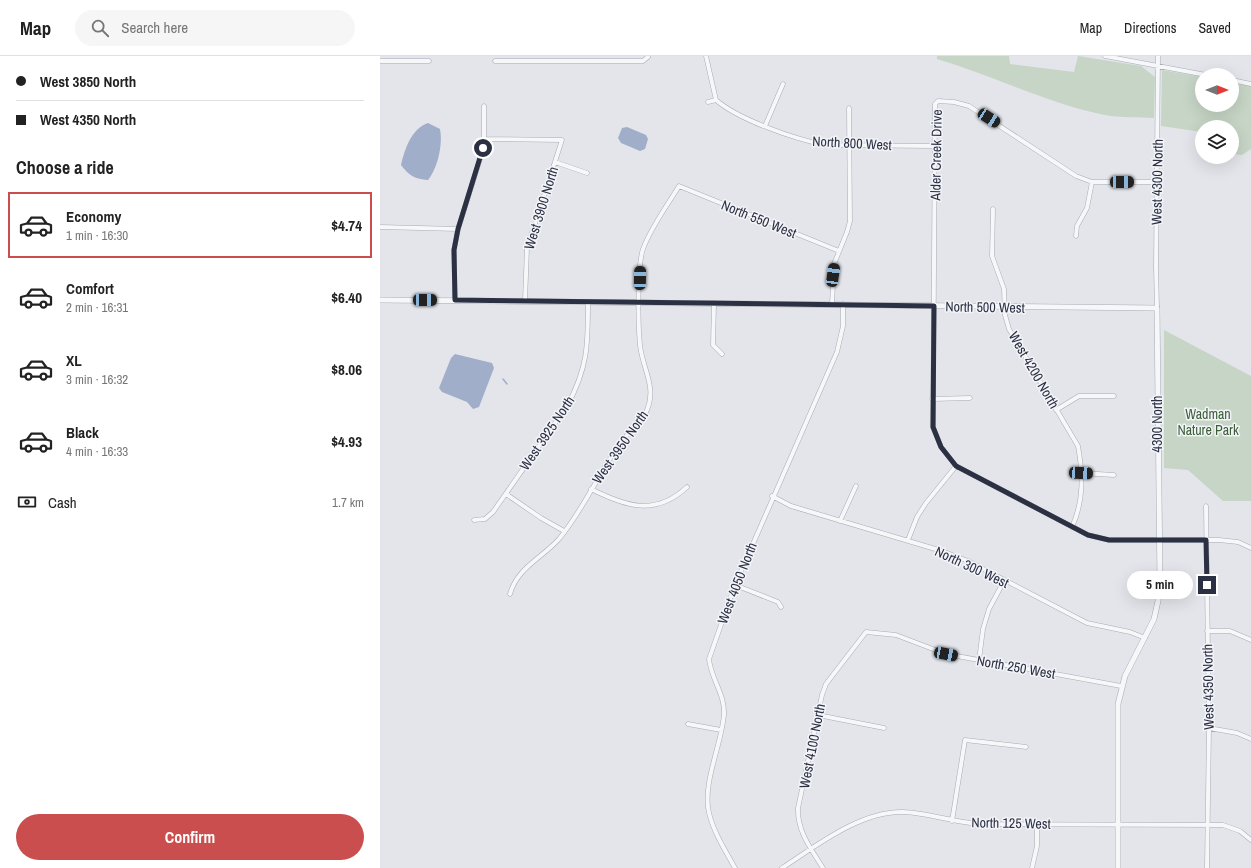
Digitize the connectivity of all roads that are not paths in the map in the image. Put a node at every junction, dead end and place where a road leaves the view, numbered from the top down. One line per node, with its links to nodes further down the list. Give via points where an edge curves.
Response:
1 (550, 56): 9 (street)
2 (706, 56): 15 (street)
3 (1105, 56): 10 (street)
4 (1158, 56): 10 (street, West 4300 North)
5 (648, 57): 9 (street, via 643,61)
6 (380, 60): 7 (street)
7 (429, 61)
8 (495, 61): 9 (street)
9 (550, 61)
10 (1158, 66): 11 (street); 26 (street, West 4300 North)
11 (1195, 73)
12 (1239, 81): 14 (street)
13 (783, 84): 19 (street)
14 (1251, 84)
15 (716, 100): 16 (street); 19 (street, North 800 West, via 727,109)
16 (708, 102)
17 (484, 106): 20 (street)
18 (849, 108): 21 (street)
19 (765, 126): 21 (street, North 800 West, via 808,142)
20 (484, 139): 23 (street, West 3900 North, via 562,140); 30 (street, via 482,156)
21 (850, 145): 22 (street, North 800 West); 32 (street, via 850,221)
22 (935, 146): 25 (street, Alder Creek Drive, via 935,104 938,101 961,103 977,110 1076,176); 41 (street, Alder Creek Drive)
23 (554, 162): 24 (street); 35 (street, West 3900 North, via 527,248)
24 (587, 173)
25 (1092, 182): 26 (street, Alder Creek Drive); 31 (street, via 1087,208 1077,226)
26 (1157, 182): 43 (street, West 4300 North)
27 (679, 186): 32 (street, North 550 West); 37 (street, West 3950 North, via 642,250)
28 (993, 209): 42 (street, West 4200 North, via 992,256 1004,289)
29 (380, 228): 30 (street)
30 (458, 229): 34 (street, via 454,250)
31 (1076, 236)
32 (839, 251): 39 (street, via 833,275)
33 (380, 300): 34 (street, North 500 West)
34 (455, 300): 35 (street, North 500 West)
35 (525, 301): 36 (street, North 500 West)
36 (588, 302): 37 (street, North 500 West); 55 (street, West 3925 North, via 588,348 577,388)
37 (639, 302): 38 (street, North 500 West); 54 (street, West 3950 North, via 640,345 650,386 648,408 643,418 621,442)
38 (714, 303): 39 (street, North 500 West); 44 (street, via 713,345)
39 (832, 304): 40 (street, North 500 West)
40 (843, 304): 41 (street, North 500 West); 56 (street, West 4050 North, via 843,326 837,352)
41 (934, 306): 42 (street, North 500 West); 47 (street, Alder Creek Drive)
42 (1004, 307): 43 (street, North 500 West); 48 (street, West 4200 North, via 1009,329)
43 (1158, 308): 63 (street, 4300 North, via 1157,478)
44 (722, 354)
45 (1114, 396): 48 (street, via 1080,396)
46 (970, 398): 47 (street)
47 (932, 399): 49 (street, Alder Creek Drive, via 933,427 947,456)
48 (1056, 410): 50 (street, West 4200 North, via 1078,446)
49 (956, 466): 60 (street); 62 (street, via 926,503)
50 (1081, 473): 51 (street); 60 (street, West 4200 North, via 1081,501)
51 (1114, 475)
52 (856, 486): 59 (street)
53 (687, 487): 54 (street, via 666,501 645,506 627,504)
54 (591, 489): 61 (street, West 3950 North)
55 (506, 494): 58 (street, West 3925 North, via 485,519); 61 (street)
56 (772, 496): 59 (street, North 300 West, via 791,506); 67 (street, West 4050 North)
57 (1206, 506): 64 (street, West 4350 North)
58 (474, 520)
59 (840, 521): 62 (street, North 300 West)
60 (1072, 527): 63 (street, via 1088,535 1109,540)
61 (564, 531): 68 (street, West 3950 North, via 550,548 518,575)
62 (908, 540): 66 (street, North 300 West, via 968,561)
63 (1160, 540): 64 (street); 72 (street, 4300 North, via 1158,601 1154,619)
64 (1206, 540): 65 (street, via 1238,542); 70 (street, West 4350 North)
65 (1251, 548)
66 (1004, 581): 72 (street, North 300 West, via 1087,623); 74 (street, via 983,629)
67 (735, 585): 69 (street, via 778,602); 80 (street, West 4050 North, via 709,659 710,671 722,697 724,714)
68 (510, 594)
69 (781, 607)
70 (1207, 631): 73 (street, via 1230,631); 79 (street, West 4350 North)
71 (866, 632): 74 (street, North 250 West, via 896,635 946,654); 76 (street, West 4100 North, via 826,684)
72 (1145, 638): 75 (street, 4300 North)
73 (1251, 640)
74 (979, 660): 75 (street, North 250 West)
75 (1122, 686): 85 (street, 4300 North, via 1117,719)
76 (818, 715): 78 (street); 88 (street, West 4100 North, via 798,808 800,828)
77 (688, 724): 80 (street)
78 (884, 728)
79 (1209, 728): 81 (street, via 1237,733); 86 (street, West 4350 North)
80 (721, 730): 89 (street, West 4050 North, via 708,792 708,811)
81 (1251, 739)
82 (1026, 747): 83 (street, via 965,740)
83 (952, 820): 84 (street, North 125 West, via 982,824); 88 (street, North 125 West, via 891,812 858,822)
84 (1037, 824): 85 (street, North 125 West); 92 (street, via 1037,846)
85 (1118, 824): 86 (street, North 125 West); 93 (street, 4300 North)
86 (1207, 824): 87 (street, North 125 West, via 1231,827); 94 (street, West 4350 North)
87 (1251, 840)
88 (811, 849): 90 (street, North 125 West); 91 (street, West 4100 North)
89 (735, 868)
90 (782, 868)
91 (823, 868)
92 (1032, 868)
93 (1118, 868)
94 (1207, 868)

